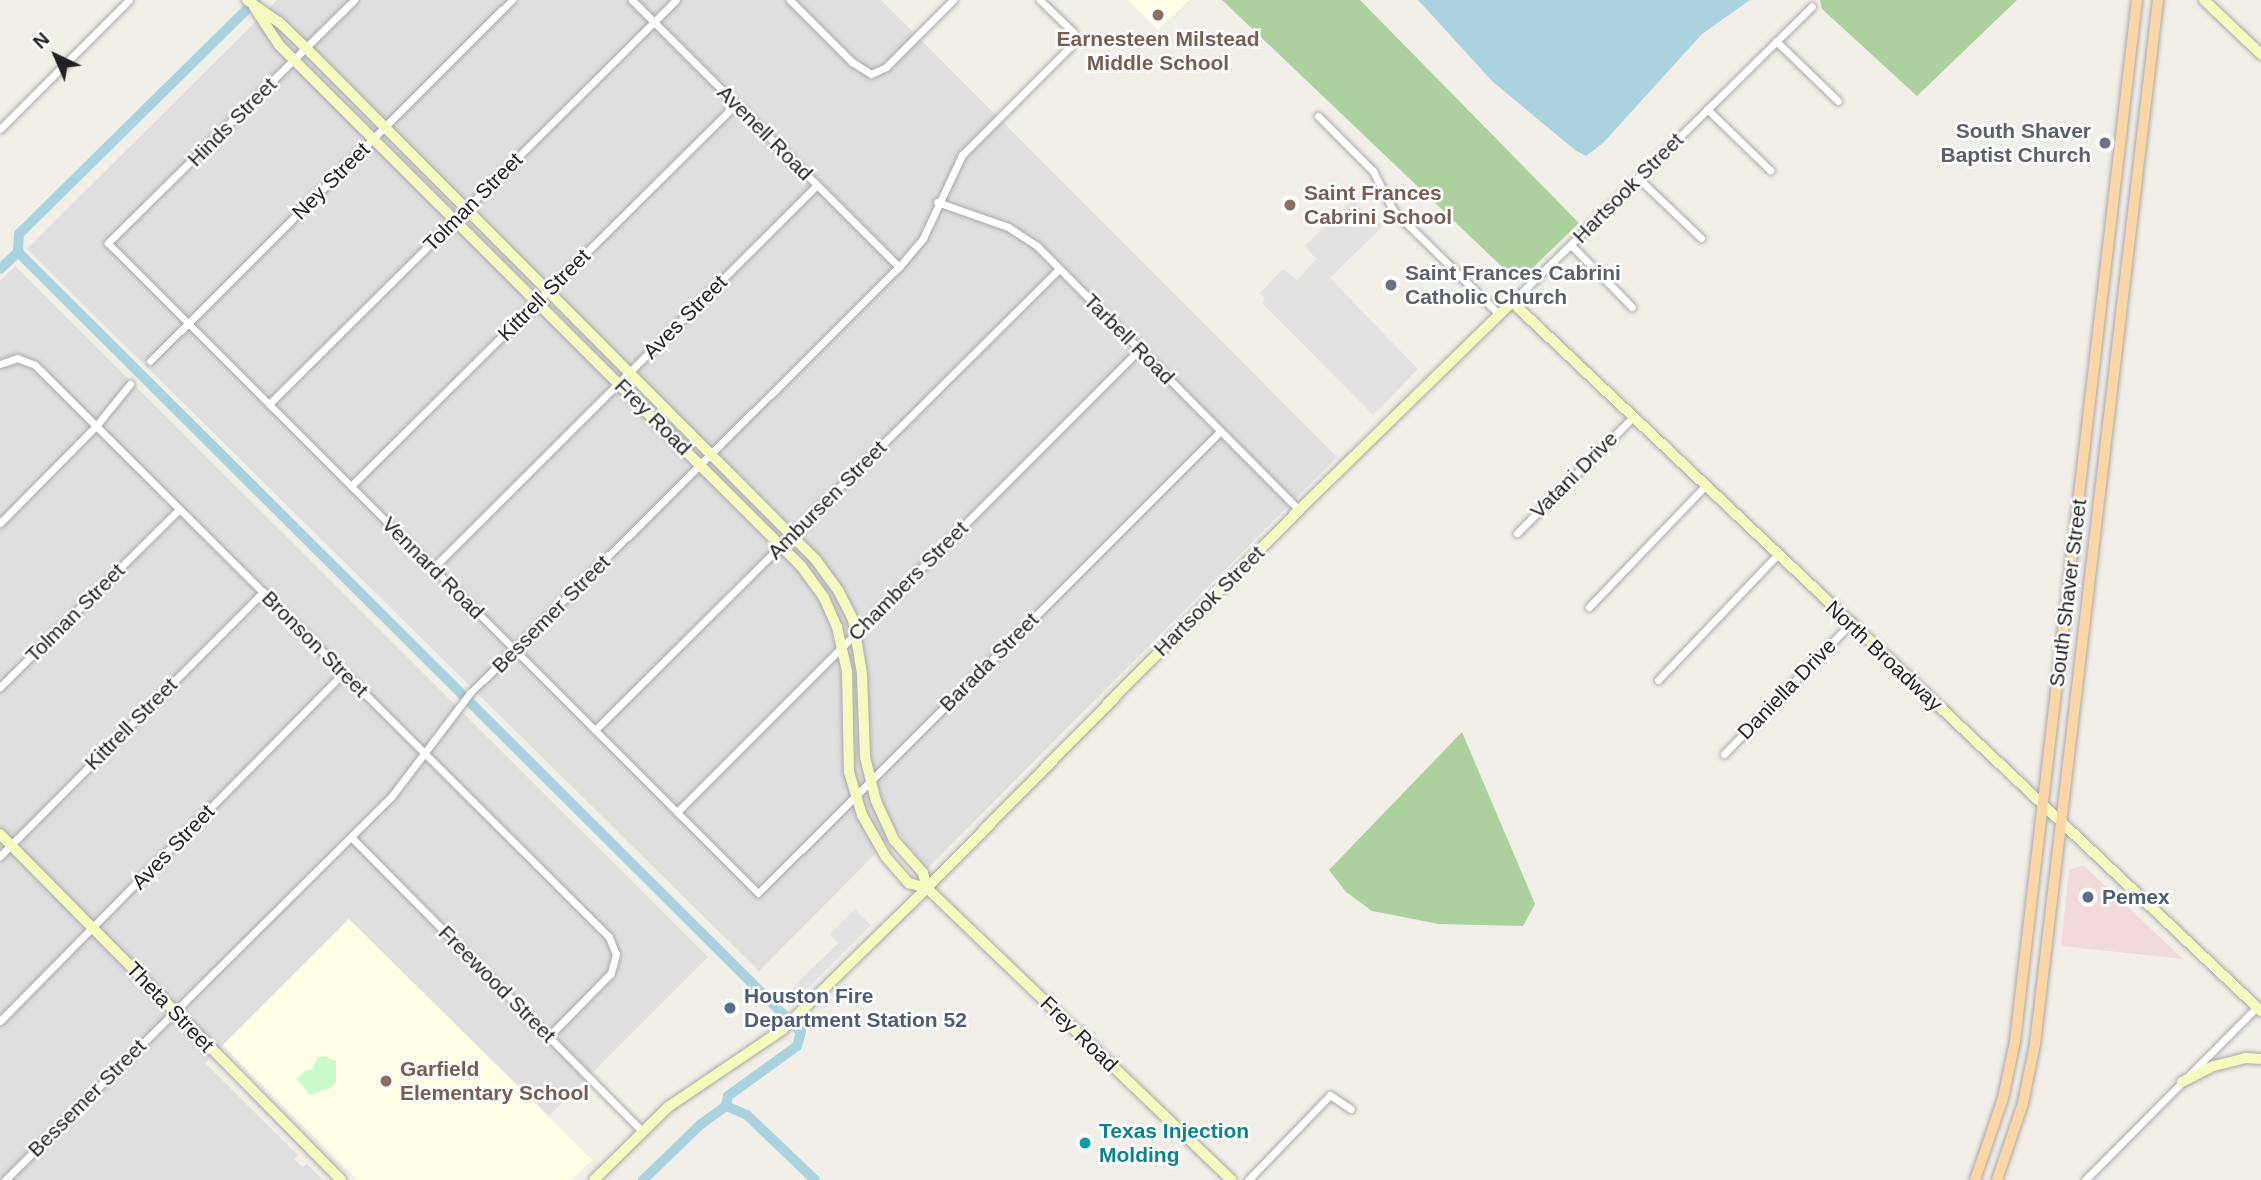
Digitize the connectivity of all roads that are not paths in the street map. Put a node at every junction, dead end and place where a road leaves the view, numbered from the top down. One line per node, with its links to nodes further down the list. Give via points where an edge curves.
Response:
1 (129, 0): 24 (street)
2 (354, 0): 16 (street, Hinds Street)
3 (512, 0): 23 (street, Ney Street)
4 (632, 0): 14 (street, Avenell Road)
5 (676, 0): 14 (street, Tolman Street)
6 (790, 0): 7 (street, via 852,62 871,74 886,67)
7 (953, 0)
8 (1040, 0): 29 (street, Bessemer Street, via 1073,32 1070,47 962,155)
9 (2137, 0): 42 (main road, South Shaver Street)
10 (2158, 0): 43 (main road, South Shaver Street)
11 (2204, 0): 17 (street)
12 (251, 3): 16 (street, Frey Road); 18 (street, Frey Road)
13 (1812, 6): 15 (street, Hartsook Street)
14 (654, 22): 20 (street, Avenell Road); 30 (street, Tolman Street)
15 (1776, 41): 19 (street); 21 (street, Hartsook Street)
16 (306, 48): 18 (street, Hinds Street); 23 (street, Frey Road)
17 (2261, 54)
18 (294, 60): 25 (street, Frey Road); 33 (street, Hinds Street)
19 (1838, 101)
20 (736, 104): 28 (street, Avenell Road); 37 (street, Kittrell Street)
21 (1707, 110): 26 (street); 27 (street, Hartsook Street)
22 (1318, 116): 41 (street, via 1373,171 1393,209)
23 (385, 127): 25 (street, Ney Street); 30 (street, Frey Road)
24 (0, 129)
25 (373, 138): 31 (street, Frey Road); 44 (street, Ney Street)
26 (1770, 170)
27 (1638, 178): 32 (street); 34 (street, Hartsook Street)
28 (817, 185): 35 (street, Avenell Road); 48 (street, Aves Street)
29 (937, 202): 35 (street, Bessemer Street, via 923,237); 36 (street, Tarbell Road, via 1008,227 1037,246)
30 (467, 209): 31 (street, Tolman Street); 37 (street, Frey Road)
31 (455, 220): 38 (street, Frey Road); 51 (street, Tolman Street)
32 (1701, 238)
33 (108, 243): 44 (street, Vennard Road)
34 (1571, 245): 39 (street, Hartsook Street); 40 (street)
35 (899, 267): 57 (street, Bessemer Street)
36 (1059, 269): 45 (street, Tarbell Road); 65 (street, Ambursen Street)
37 (548, 291): 38 (street, Kittrell Street); 48 (street, Frey Road)
38 (537, 302): 49 (street, Frey Road); 59 (street, Kittrell Street)
39 (1512, 302): 41 (street, Hartsook Street); 52 (street, North Broadway)
40 (1632, 307)
41 (1499, 314): 62 (street, Hartsook Street)
42 (2101, 317): 43 (main road); 55 (main road, South Shaver Street)
43 (2119, 320): 56 (main road, South Shaver Street)
44 (188, 323): 46 (street, Ney Street); 51 (street, Vennard Road)
45 (1140, 349): 54 (street, Tarbell Road); 74 (street, Chambers Street)
46 (150, 361)
47 (0, 364): 53 (street, Bronson Street, via 17,358 35,365)
48 (630, 372): 49 (street, Aves Street); 57 (street, Frey Road)
49 (619, 383): 58 (street, Frey Road); 70 (street, Aves Street)
50 (130, 384): 53 (street)
51 (270, 404): 59 (street, Vennard Road)
52 (1632, 418): 60 (street, North Broadway); 64 (street, Vatani Drive)
53 (96, 426): 61 (street, Bronson Street); 63 (street)
54 (1221, 431): 62 (street, Tarbell Road); 83 (street, Barada Street)
55 (2085, 445): 56 (main road); 66 (main road, South Shaver Street)
56 (2106, 448): 67 (main road, South Shaver Street)
57 (711, 454): 58 (street, Bessemer Street); 65 (street, Frey Road)
58 (701, 464): 68 (street, Frey Road); 76 (street, Bessemer Street)
59 (351, 486): 70 (street, Vennard Road)
60 (1704, 487): 69 (street, North Broadway); 72 (street)
61 (179, 509): 71 (street, Bronson Street); 79 (street, Tolman Street)
62 (1299, 510): 92 (street, Hartsook Street)
63 (0, 523)
64 (1517, 533)
65 (792, 534): 68 (street, Ambursen Street); 74 (street, Frey Road, via 839,592)
66 (2074, 540): 67 (main road); 85 (main road, South Shaver Street)
67 (2094, 542): 87 (main road, South Shaver Street)
68 (780, 546): 75 (street, Frey Road, via 824,598); 80 (street, Ambursen Street)
69 (1777, 555): 73 (street, North Broadway); 78 (street)
70 (433, 568): 76 (street, Vennard Road)
71 (263, 592): 77 (street, Bronson Street); 90 (street, Kittrell Street)
72 (1589, 607)
73 (1850, 624): 82 (street, Daniella Drive); 85 (street, North Broadway)
74 (855, 633): 75 (street, Chambers Street); 83 (street, Frey Road)
75 (840, 648): 84 (street, Frey Road, via 847,671 846,740); 86 (street, Chambers Street)
76 (515, 650): 80 (street, Vennard Road); 81 (street, Bessemer Street, via 456,708)
77 (344, 673): 81 (street, Bronson Street); 94 (street, Aves Street)
78 (1658, 680)
79 (0, 687)
80 (595, 730): 86 (street, Vennard Road)
81 (425, 753): 89 (street, Bessemer Street, via 391,797); 100 (street, Bronson Street, via 609,937 616,954 611,973)
82 (1724, 754)
83 (870, 781): 84 (street, Barada Street); 92 (street, Frey Road, via 885,824 923,873)
84 (855, 796): 92 (street, Frey Road, via 886,857 909,883); 93 (street, Barada Street)
85 (2042, 805): 87 (street, North Broadway); 95 (main road, South Shaver Street)
86 (677, 812): 93 (street, Vennard Road)
87 (2061, 823): 96 (main road, South Shaver Street); 97 (street, North Broadway)
88 (0, 834): 90 (street, Theta Street)
89 (351, 837): 98 (street, Bessemer Street); 100 (street, Freewood Street)
90 (11, 845): 91 (street, Kittrell Street); 94 (street, Theta Street)
91 (0, 856)
92 (927, 888): 104 (street, Hartsook Street, via 783,1029 668,1107); 110 (street, Frey Road)
93 (758, 893)
94 (94, 928): 98 (street, Theta Street); 99 (street, Aves Street)
95 (2022, 984): 96 (main road); 105 (main road, South Shaver Street, via 2003,1098)
96 (2042, 987): 106 (main road, South Shaver Street, via 2023,1103)
97 (2259, 1009): 102 (street)
98 (174, 1011): 107 (street, Bessemer Street); 108 (street, Theta Street)
99 (0, 1021)
100 (549, 1036): 104 (street, Freewood Street)
101 (2261, 1059): 102 (street, via 2214,1066)
102 (2182, 1082): 114 (street)
103 (1351, 1109): 111 (street, via 1330,1095)
104 (642, 1131): 109 (street, Hartsook Street)
105 (1988, 1144): 106 (main road); 112 (main road, South Shaver Street)
106 (2007, 1151): 113 (main road, South Shaver Street)
107 (5, 1180)
108 (341, 1180)
109 (594, 1180)
110 (1231, 1180)
111 (1248, 1180)
112 (1975, 1180)
113 (1997, 1180)
114 (2085, 1180)

